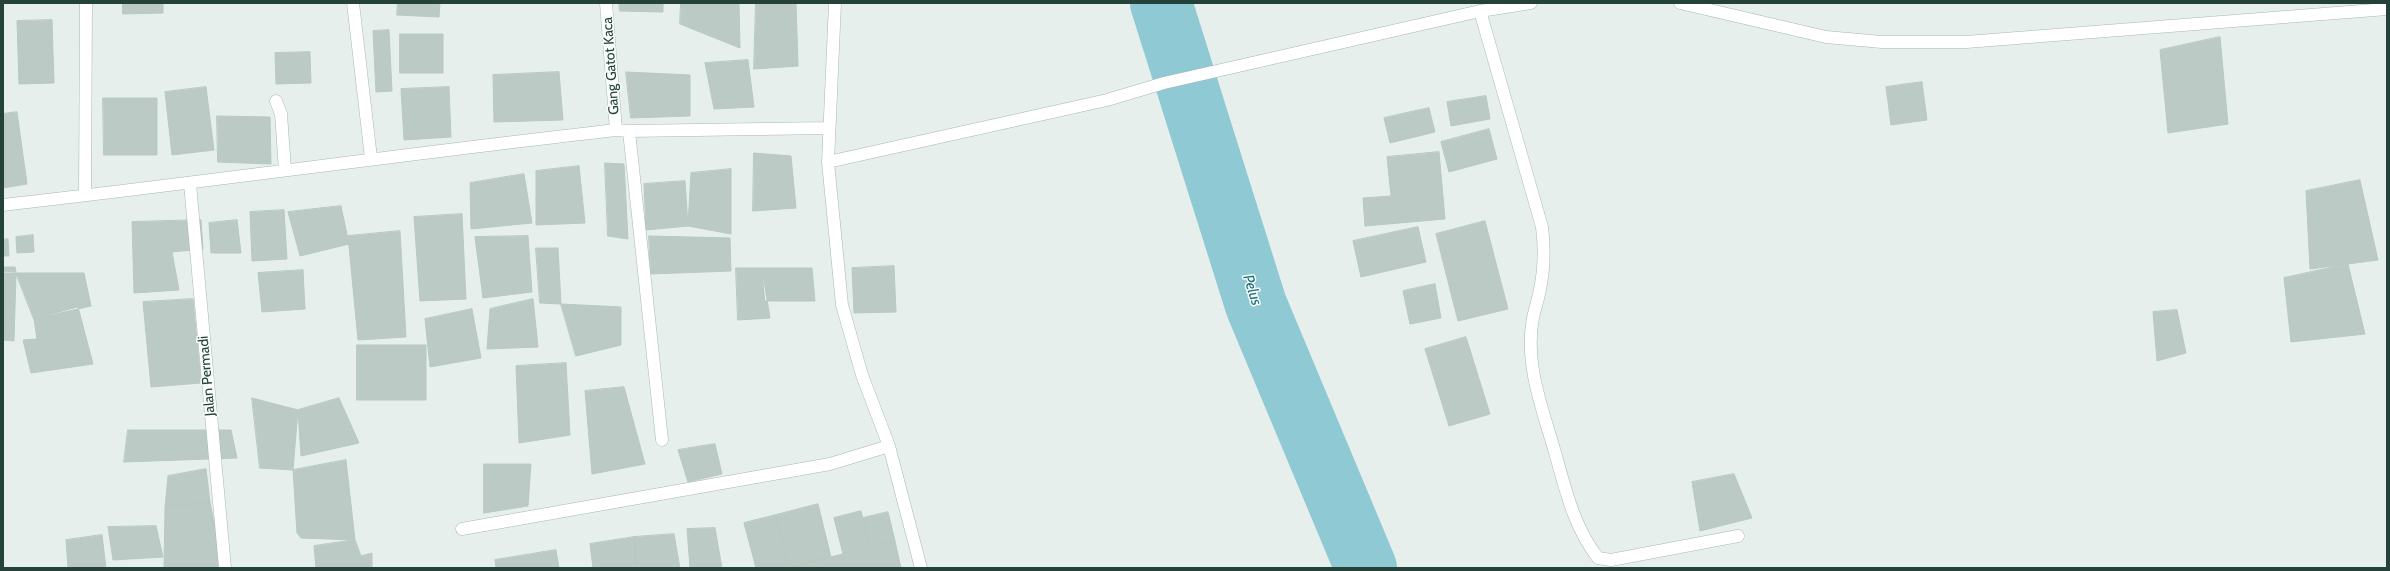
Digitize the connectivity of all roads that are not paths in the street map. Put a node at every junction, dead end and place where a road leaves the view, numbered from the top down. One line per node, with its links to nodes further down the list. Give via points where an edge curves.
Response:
1 (86, 3): 17 (street)
2 (353, 3): 13 (street)
3 (606, 3): 11 (street, Gang Gatot Kaca)
4 (835, 3): 10 (street)
5 (1531, 3): 8 (street)
6 (1680, 3): 7 (street, via 1826,37 1882,42 1966,42)
7 (2386, 9)
8 (1480, 11): 14 (street, via 1164,83 1107,100); 22 (street, via 1542,228 1545,249 1540,293 1532,323 1531,355 1536,386 1574,518 1586,543 1598,558 1611,560)
9 (276, 101): 15 (street, via 281,114)
10 (828, 128): 12 (street); 14 (street)
11 (616, 130): 12 (street); 13 (street)
12 (629, 132): 19 (street)
13 (371, 158): 15 (street)
14 (828, 162): 20 (street, via 842,305 862,375)
15 (285, 170): 16 (street)
16 (190, 184): 17 (street); 23 (street, Jalan Permadi)
17 (85, 196): 18 (street)
18 (3, 205)
19 (662, 440)
20 (889, 446): 21 (street, via 830,464); 24 (street)
21 (462, 529)
22 (1738, 536)
23 (225, 568)
24 (921, 568)

